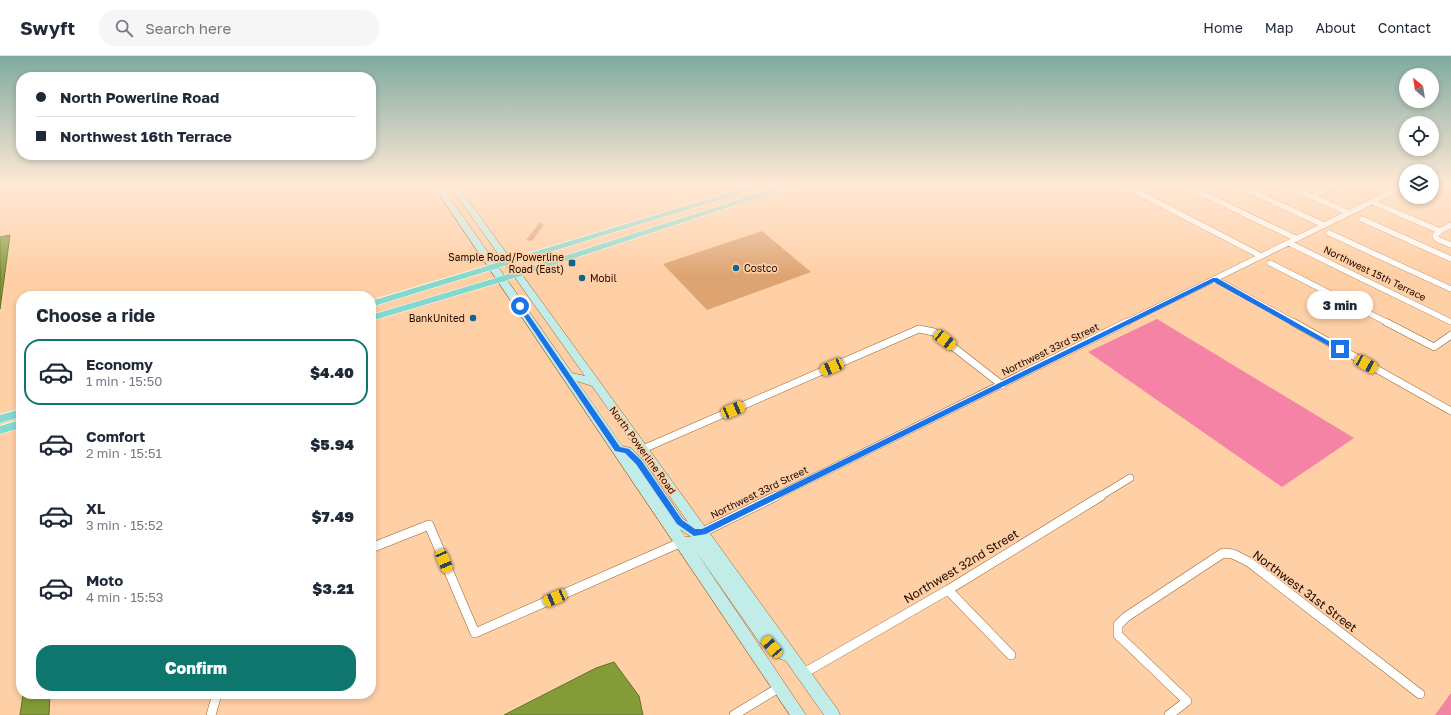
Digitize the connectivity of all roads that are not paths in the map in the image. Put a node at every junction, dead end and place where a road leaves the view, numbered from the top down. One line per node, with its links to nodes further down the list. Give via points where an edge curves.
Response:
1 (458, 216): 22 (main road, North Powerline Road)
2 (475, 216): 20 (main road, North Powerline Road)
3 (662, 216): 20 (main road)
4 (698, 216): 23 (main road)
5 (1183, 216): 18 (street)
6 (1249, 216): 15 (street)
7 (1304, 216): 11 (street)
8 (1343, 216): 11 (street, Northwest 33rd Street)
9 (1404, 216): 13 (street)
10 (1362, 219): 19 (street)
11 (1324, 225): 15 (street, Northwest 33rd Street)
12 (1451, 225): 13 (street)
13 (1440, 231): 17 (street, via 1435,236 1437,239)
14 (1329, 233): 26 (street)
15 (1297, 239): 16 (street, Northwest 33rd Street)
16 (1289, 243): 18 (street, Northwest 33rd Street); 29 (street, Northwest 15th Terrace)
17 (1451, 245)
18 (1261, 256): 25 (street, Northwest 33rd Street)
19 (1451, 259)
20 (509, 262): 22 (main road); 23 (main road, North Powerline Road)
21 (1270, 263): 30 (street, via 1434,347)
22 (493, 267): 24 (main road, North Powerline Road); 27 (main road)
23 (517, 274): 24 (main road); 32 (main road, North Powerline Road)
24 (502, 279): 28 (main road); 31 (main road, North Powerline Road)
25 (1215, 279): 33 (street, Northwest 33rd Street); 34 (street)
26 (1451, 289)
27 (376, 302)
28 (376, 317)
29 (1451, 322)
30 (1451, 335)
31 (567, 376): 32 (main road); 40 (main road, North Powerline Road)
32 (596, 384): 39 (main road, North Powerline Road)
33 (1002, 384): 39 (street, via 934,332 919,329); 42 (street, Northwest 33rd Street)
34 (1451, 411)
35 (16, 414): 36 (main road)
36 (0, 419)
37 (16, 425): 38 (main road)
38 (0, 430)
39 (643, 449): 42 (main road, North Powerline Road)
40 (617, 450): 42 (main road, via 627,451 638,462 679,522 694,533); 43 (main road, North Powerline Road)
41 (1130, 478): 45 (street, Northwest 32nd Street)
42 (703, 532): 47 (main road, North Powerline Road)
43 (682, 542): 44 (street, via 475,633 429,525); 47 (main road, via 694,542 699,547 765,638 778,652); 49 (main road, North Powerline Road)
44 (376, 546)
45 (948, 590): 46 (street); 48 (street, Northwest 32nd Street)
46 (1011, 655)
47 (792, 657): 48 (main road, North Powerline Road)
48 (804, 673): 55 (main road, North Powerline Road)
49 (780, 687): 53 (street); 54 (main road, North Powerline Road)
50 (1420, 694): 56 (street, Northwest 31st Street, via 1249,562 1233,554 1222,553 1126,617 1118,625 1118,635 1187,701)
51 (216, 699): 52 (street)
52 (211, 715)
53 (734, 715)
54 (799, 715)
55 (833, 715)
56 (1169, 715)

